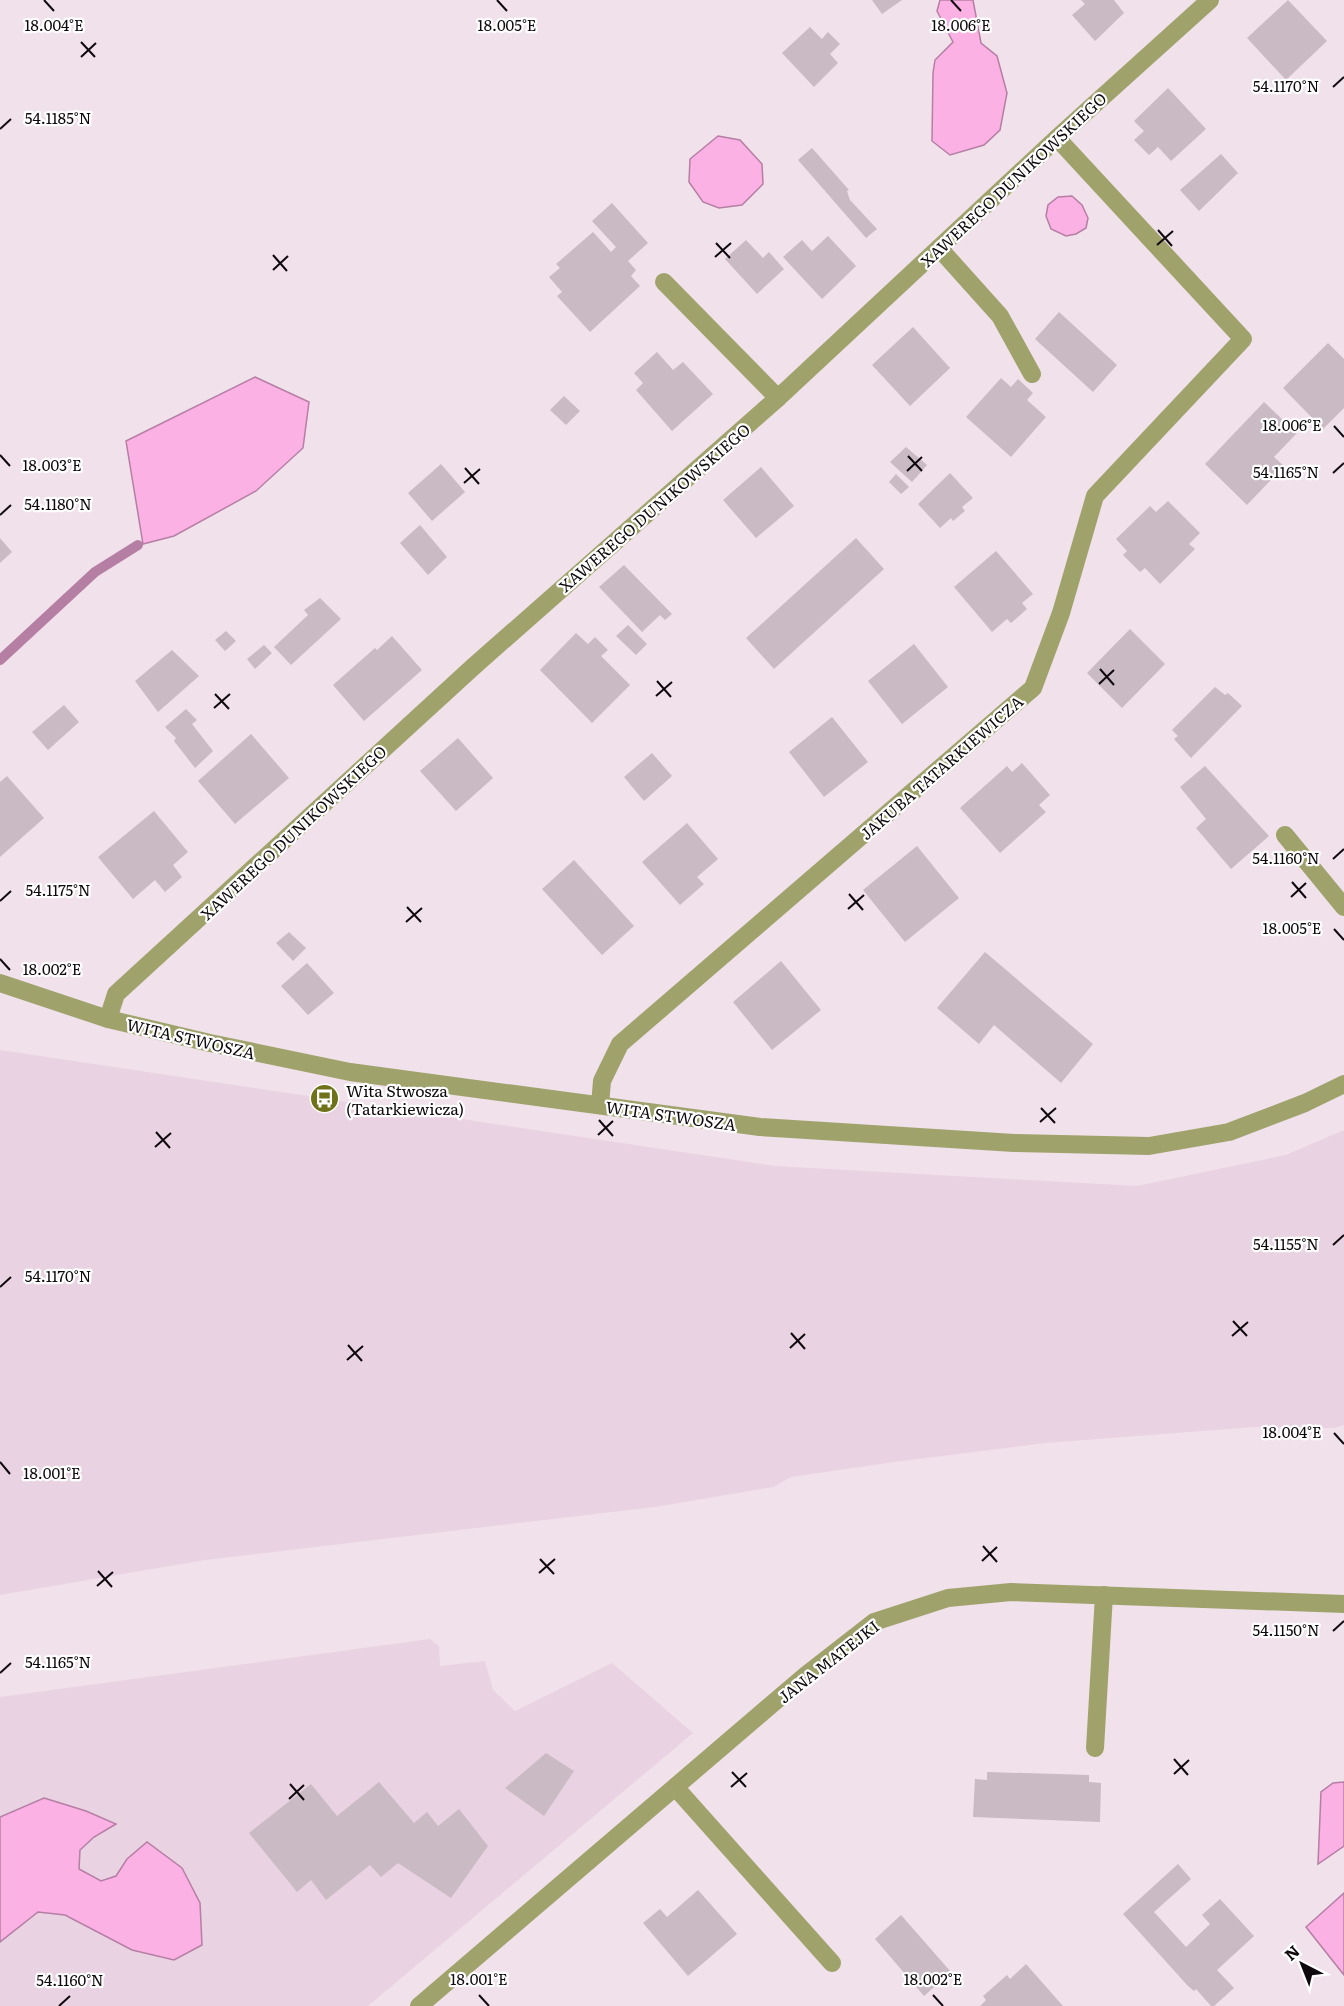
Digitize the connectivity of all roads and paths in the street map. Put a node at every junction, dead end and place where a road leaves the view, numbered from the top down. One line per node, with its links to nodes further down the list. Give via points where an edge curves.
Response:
1 (1210, 0): 2 (street, XAWEREGO DUNIKOWSKIEGO)
2 (1057, 138): 3 (street, XAWEREGO DUNIKOWSKIEGO); 12 (street, JAKUBA TATARKIEWICZA, via 1243,339 1095,496 1061,613 1033,688 620,1044 602,1081)
3 (939, 248): 5 (street, via 1000,316); 6 (street, XAWEREGO DUNIKOWSKIEGO)
4 (664, 282): 6 (street)
5 (1032, 374)
6 (778, 398): 10 (street, XAWEREGO DUNIKOWSKIEGO, via 473,667 116,994)
7 (1285, 835): 8 (street)
8 (1344, 907)
9 (2, 990): 10 (street, WITA STWOSZA)
10 (108, 1019): 12 (street, WITA STWOSZA, via 350,1072)
11 (1344, 1084): 12 (street, WITA STWOSZA, via 1229,1132 1149,1146 1014,1143 760,1127)
12 (600, 1105)
13 (1104, 1595): 14 (street, JANA MATEJKI); 15 (street); 16 (street, JANA MATEJKI, via 1011,1592 948,1598 874,1622 806,1675)
14 (1344, 1604)
15 (1095, 1748)
16 (676, 1788): 17 (street); 18 (street, JANA MATEJKI)
17 (832, 1963)
18 (419, 2006)

